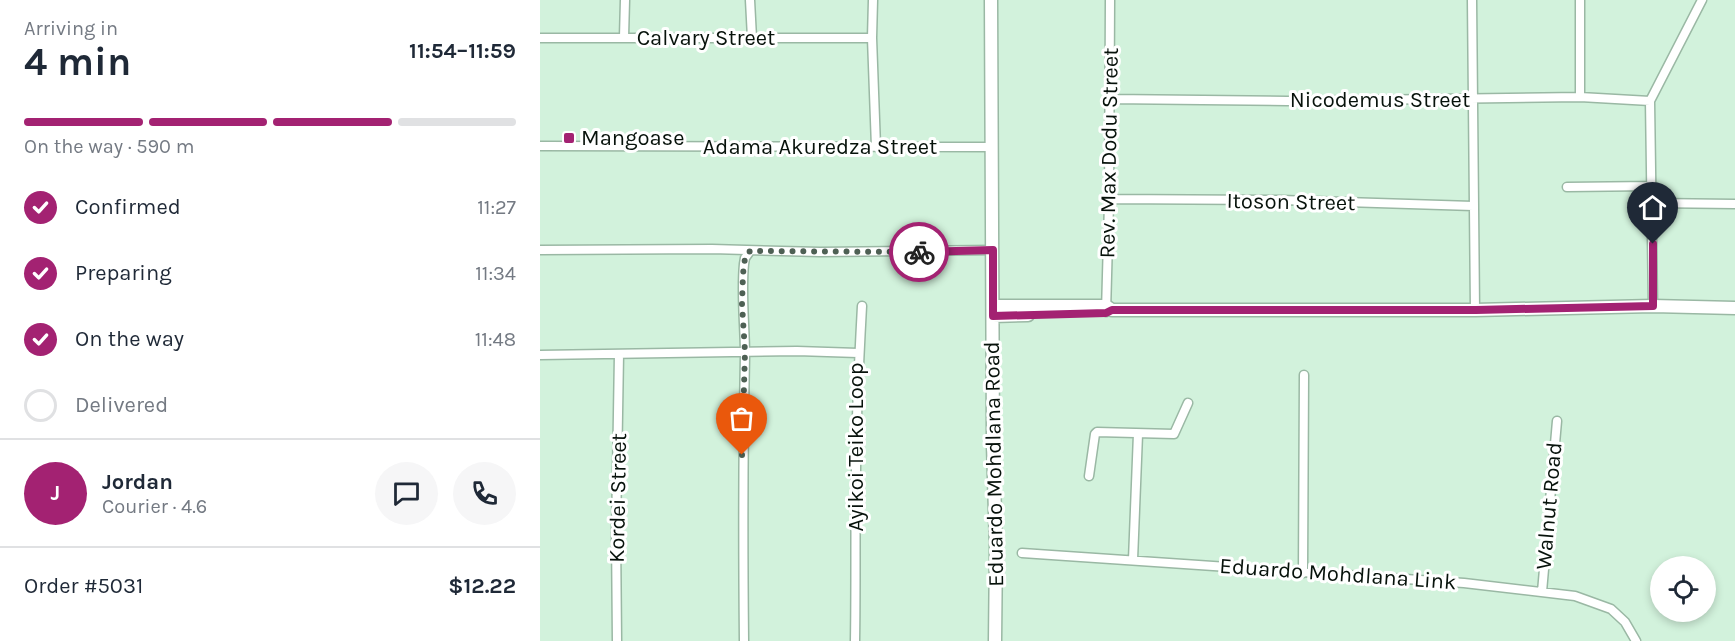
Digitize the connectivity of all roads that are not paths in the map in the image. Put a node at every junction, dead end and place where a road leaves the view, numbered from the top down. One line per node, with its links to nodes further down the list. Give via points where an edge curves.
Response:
1 (625, 0): 9 (street)
2 (750, 0): 11 (street)
3 (873, 0): 12 (street)
4 (991, 0): 19 (street, Eduardo Mohdlana Road)
5 (1110, 0): 14 (street, Rev. Max Dodu Street)
6 (1472, 0): 15 (street)
7 (1580, 0): 13 (street)
8 (1702, 0): 16 (street)
9 (624, 37): 10 (street, Calvary Street); 11 (street, Calvary Street)
10 (540, 38)
11 (752, 38): 12 (street, Calvary Street)
12 (872, 38): 18 (street)
13 (1580, 98): 15 (street, Nicodemus Street); 16 (street, Nicodemus Street)
14 (1110, 99): 15 (street, Nicodemus Street); 22 (street, Rev. Max Dodu Street)
15 (1474, 99): 25 (street)
16 (1650, 101): 20 (street)
17 (540, 146): 18 (street, Adama Akuredza Street)
18 (876, 147): 19 (street, Adama Akuredza Street)
19 (993, 147): 27 (street, Eduardo Mohdlana Road)
20 (1652, 186): 21 (street); 23 (street)
21 (1567, 187)
22 (1109, 200): 25 (street, Itoson Street); 34 (street, Rev. Max Dodu Street)
23 (1652, 203): 24 (street); 31 (street)
24 (1735, 204)
25 (1473, 206): 35 (street)
26 (540, 250): 28 (street)
27 (993, 250): 28 (street); 29 (street, Eduardo Mohdlana Road)
28 (750, 251): 39 (street, via 743,274)
29 (993, 283): 32 (street, via 1005,298); 36 (street, Eduardo Mohdlana Road)
30 (862, 306): 40 (street)
31 (1653, 306): 33 (street); 35 (street)
32 (1025, 307): 34 (street); 36 (street)
33 (1735, 308)
34 (1108, 310): 35 (street); 37 (street)
35 (1476, 310)
36 (993, 311): 37 (street); 38 (street, Eduardo Mohdlana Road)
37 (1014, 315): 38 (street)
38 (993, 330): 55 (street, Eduardo Mohdlana Road)
39 (745, 352): 40 (street, Ayikoi Teiko Loop); 41 (street, Ayikoi Teiko Loop); 53 (street)
40 (858, 353): 54 (street, Ayikoi Teiko Loop)
41 (619, 354): 42 (street, Ayikoi Teiko Loop); 52 (street, Kordei Street)
42 (540, 355)
43 (1304, 375): 50 (street)
44 (1188, 403): 46 (street, via 1174,434)
45 (1557, 421): 51 (street, Walnut Road)
46 (1138, 434): 47 (street, via 1097,432); 49 (street)
47 (1089, 476)
48 (1023, 553): 49 (street, Eduardo Mohdlana Link)
49 (1133, 560): 50 (street, Eduardo Mohdlana Link)
50 (1303, 573): 51 (street, Eduardo Mohdlana Link)
51 (1542, 592): 56 (street, Eduardo Mohdlana Link, via 1575,596 1611,609 1625,622)
52 (617, 641)
53 (744, 641)
54 (855, 641)
55 (995, 641)
56 (1635, 641)

